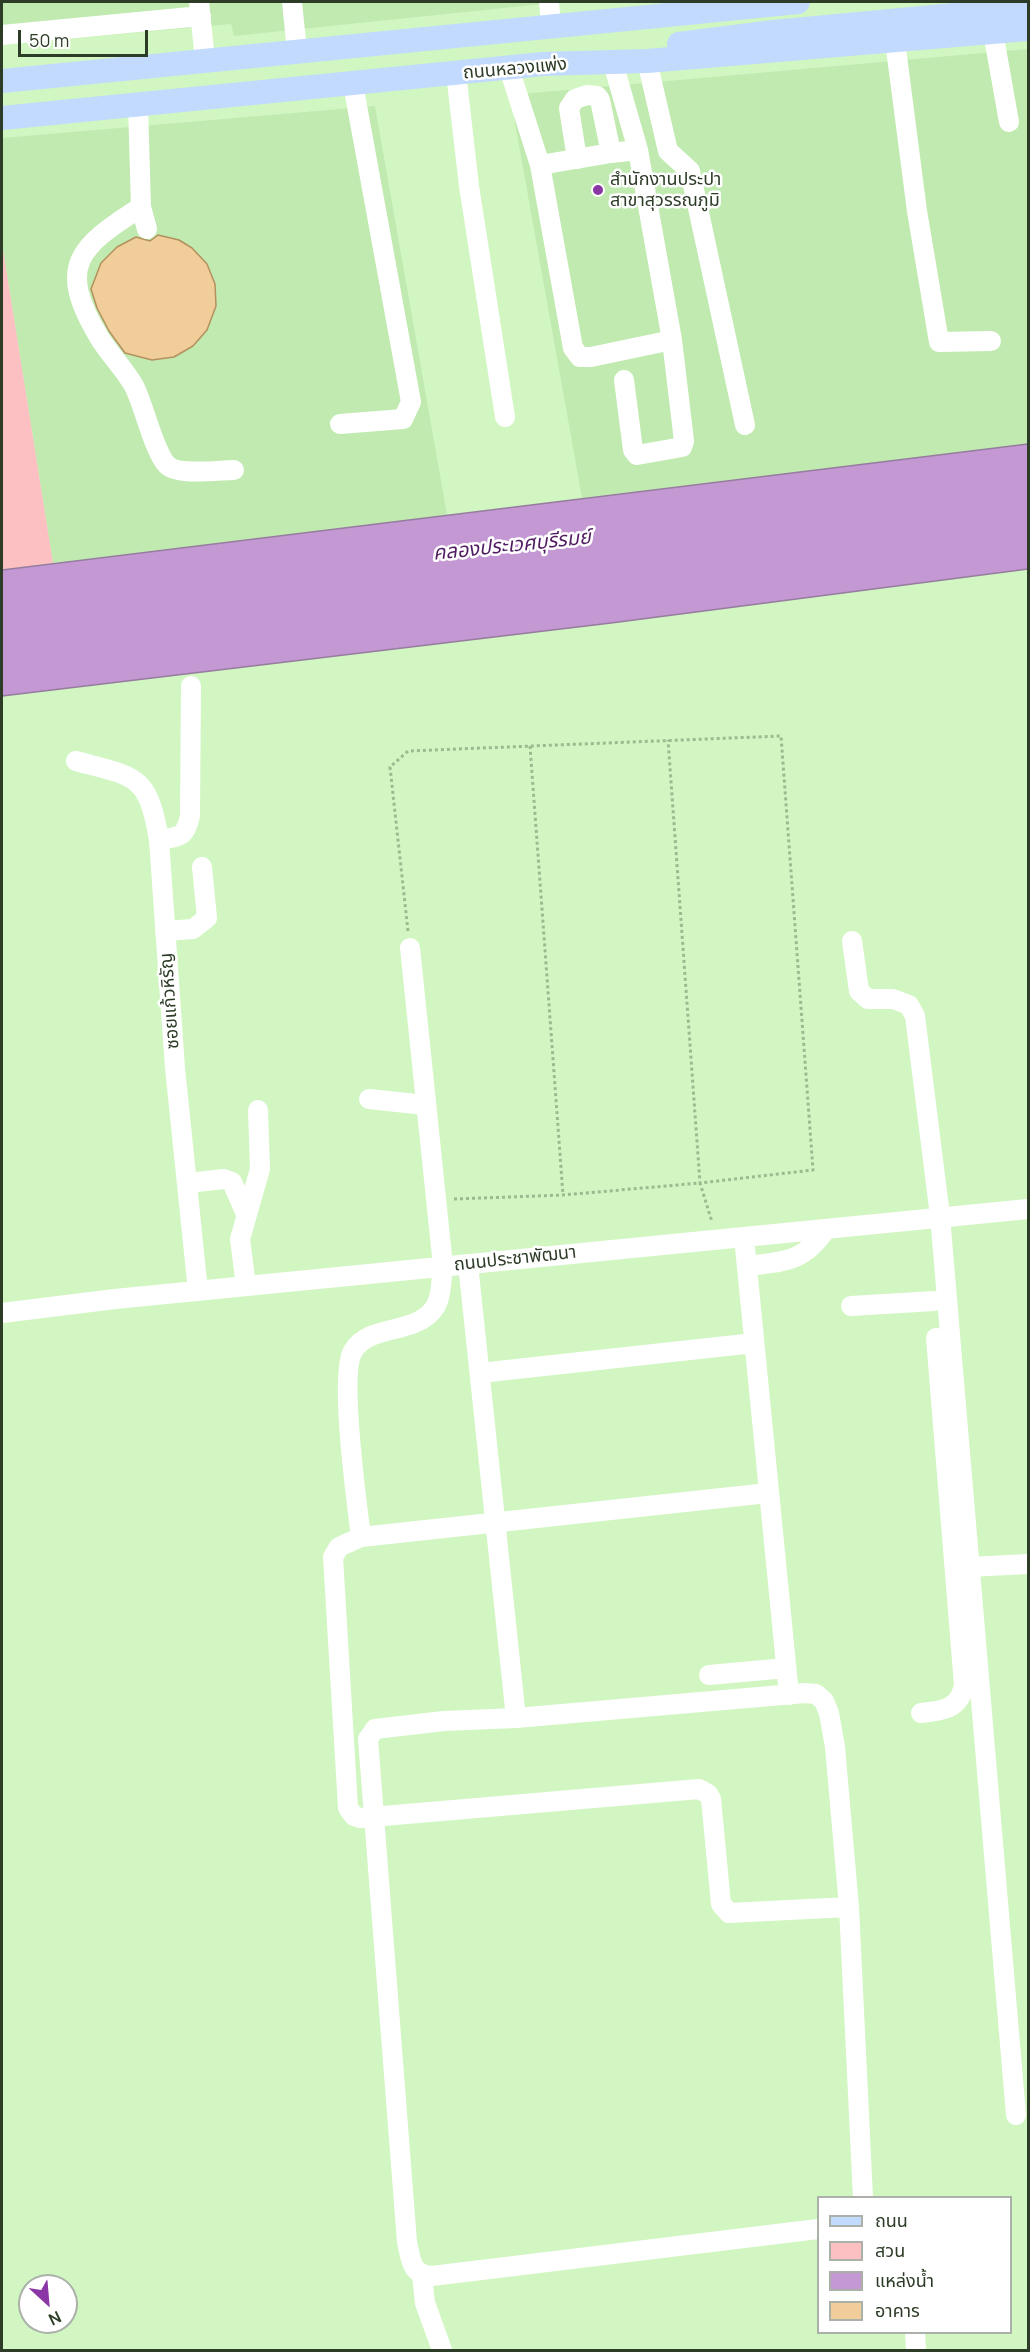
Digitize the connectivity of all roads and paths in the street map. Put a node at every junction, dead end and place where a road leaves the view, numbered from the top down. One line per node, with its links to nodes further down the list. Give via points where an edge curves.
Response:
1 (292, 2): 11 (street)
2 (798, 2): 3 (main road)
3 (645, 8): 6 (main road)
4 (1029, 8): 15 (main road, via 738,36)
5 (200, 9): 9 (street); 12 (street)
6 (550, 13): 11 (main road)
7 (1029, 29): 8 (main road, ถนนหลวงแพ่ง)
8 (993, 32): 10 (main road, ถนนหลวงแพ่ง); 22 (street)
9 (2, 35)
10 (895, 40): 13 (main road, ถนนหลวงแพ่ง); 30 (street, via 917,212 939,342)
11 (297, 51): 12 (main road)
12 (205, 60): 18 (main road)
13 (647, 61): 14 (main road, ถนนหลวงแพ่ง); 34 (street, via 668,151 690,171)
14 (613, 63): 15 (main road, ถนนหลวงแพ่ง); 23 (street)
15 (543, 64): 16 (main road, ถนนหลวงแพ่ง)
16 (509, 68): 17 (main road, ถนนหลวงแพ่ง); 26 (street)
17 (456, 73): 19 (main road, ถนนหลวงแพ่ง); 32 (street, via 469,186)
18 (2, 81)
19 (353, 84): 20 (main road, ถนนหลวงแพ่ง); 33 (street, via 411,402 403,419)
20 (138, 105): 21 (main road, ถนนหลวงแพ่ง); 27 (street)
21 (2, 118)
22 (1009, 122)
23 (638, 150): 24 (street); 29 (street)
24 (611, 153): 25 (street); 25 (street, via 600,100 587,95 575,99 569,108)
25 (578, 159): 26 (street)
26 (540, 165): 29 (street, via 573,348 580,357 591,357)
27 (141, 207): 28 (street); 35 (street, via 99,234 79,262 76,280 85,309 132,383 168,466 180,471)
28 (147, 229)
29 (672, 340): 31 (street, via 682,447 637,455 633,450)
30 (991, 340)
31 (624, 380)
32 (505, 417)
33 (340, 424)
34 (745, 425)
35 (234, 470)
36 (191, 686): 40 (street, via 187,831)
37 (668, 740): 38 (path); 49 (path); 49 (path, via 781,736 813,1170)
38 (530, 746): 44 (path, via 408,751 390,766); 50 (path)
39 (75, 761): 40 (street, ซอยแก้วหิรัญ, via 121,773 144,788 154,807)
40 (159, 840): 42 (street, ซอยแก้วหิรัญ)
41 (202, 867): 42 (street, via 207,918 193,929)
42 (165, 931): 48 (street, ซอยแก้วหิรัญ)
43 (852, 941): 54 (street, via 859,991 867,999 893,999 909,1005 915,1016)
44 (410, 948): 46 (street)
45 (369, 1099): 46 (street)
46 (425, 1105): 51 (street)
47 (258, 1110): 53 (street, via 260,1169)
48 (187, 1183): 53 (street, via 224,1179 232,1182); 62 (street, ซอยแก้วหิรัญ)
49 (700, 1183): 50 (path); 57 (path)
50 (563, 1195): 51 (path)
51 (434, 1199): 59 (street)
52 (1029, 1209): 54 (street, ถนนประชาพัฒนา)
53 (246, 1214): 61 (street, via 240,1239)
54 (934, 1217): 55 (street, ถนนประชาพัฒนา); 63 (street); 72 (street)
55 (826, 1229): 56 (street, ถนนประชาพัฒนา); 60 (street, via 807,1252 794,1259)
56 (744, 1237): 57 (street, ถนนประชาพัฒนา); 60 (street)
57 (717, 1239): 58 (street, ถนนประชาพัฒนา)
58 (468, 1264): 59 (street, ถนนประชาพัฒนา); 67 (street)
59 (443, 1266): 61 (street, ถนนประชาพัฒนา); 70 (street, via 432,1311 413,1324 366,1338 353,1351 348,1372 353,1474)
60 (748, 1266): 66 (street)
61 (246, 1286): 62 (street, ถนนประชาพัฒนา)
62 (198, 1291): 65 (street, ถนนประชาพัฒนา)
63 (934, 1301): 64 (street); 76 (street, via 964,1685 958,1702 950,1708)
64 (851, 1306)
65 (2, 1313)
66 (754, 1344): 67 (street); 68 (street)
67 (480, 1373): 69 (street)
68 (768, 1493): 69 (street); 73 (street)
69 (495, 1522): 70 (street); 77 (street)
70 (361, 1537): 78 (street, via 339,1547 333,1557 348,1808 354,1816)
71 (1029, 1564): 72 (street)
72 (969, 1568): 80 (street)
73 (786, 1668): 74 (street); 75 (street)
74 (709, 1675)
75 (789, 1695): 77 (street); 79 (street, via 816,1694 829,1713)
76 (921, 1713)
77 (516, 1718): 78 (street, via 375,1729 368,1739)
78 (374, 1817): 79 (street, via 699,1789 711,1799 724,1910); 83 (street, via 407,2242 412,2265)
79 (849, 1907): 81 (street)
80 (1016, 2115)
81 (865, 2196)
82 (817, 2229): 83 (street)
83 (422, 2276): 85 (street, via 425,2303)
84 (915, 2334): 86 (street)
85 (442, 2350)
86 (916, 2350)

